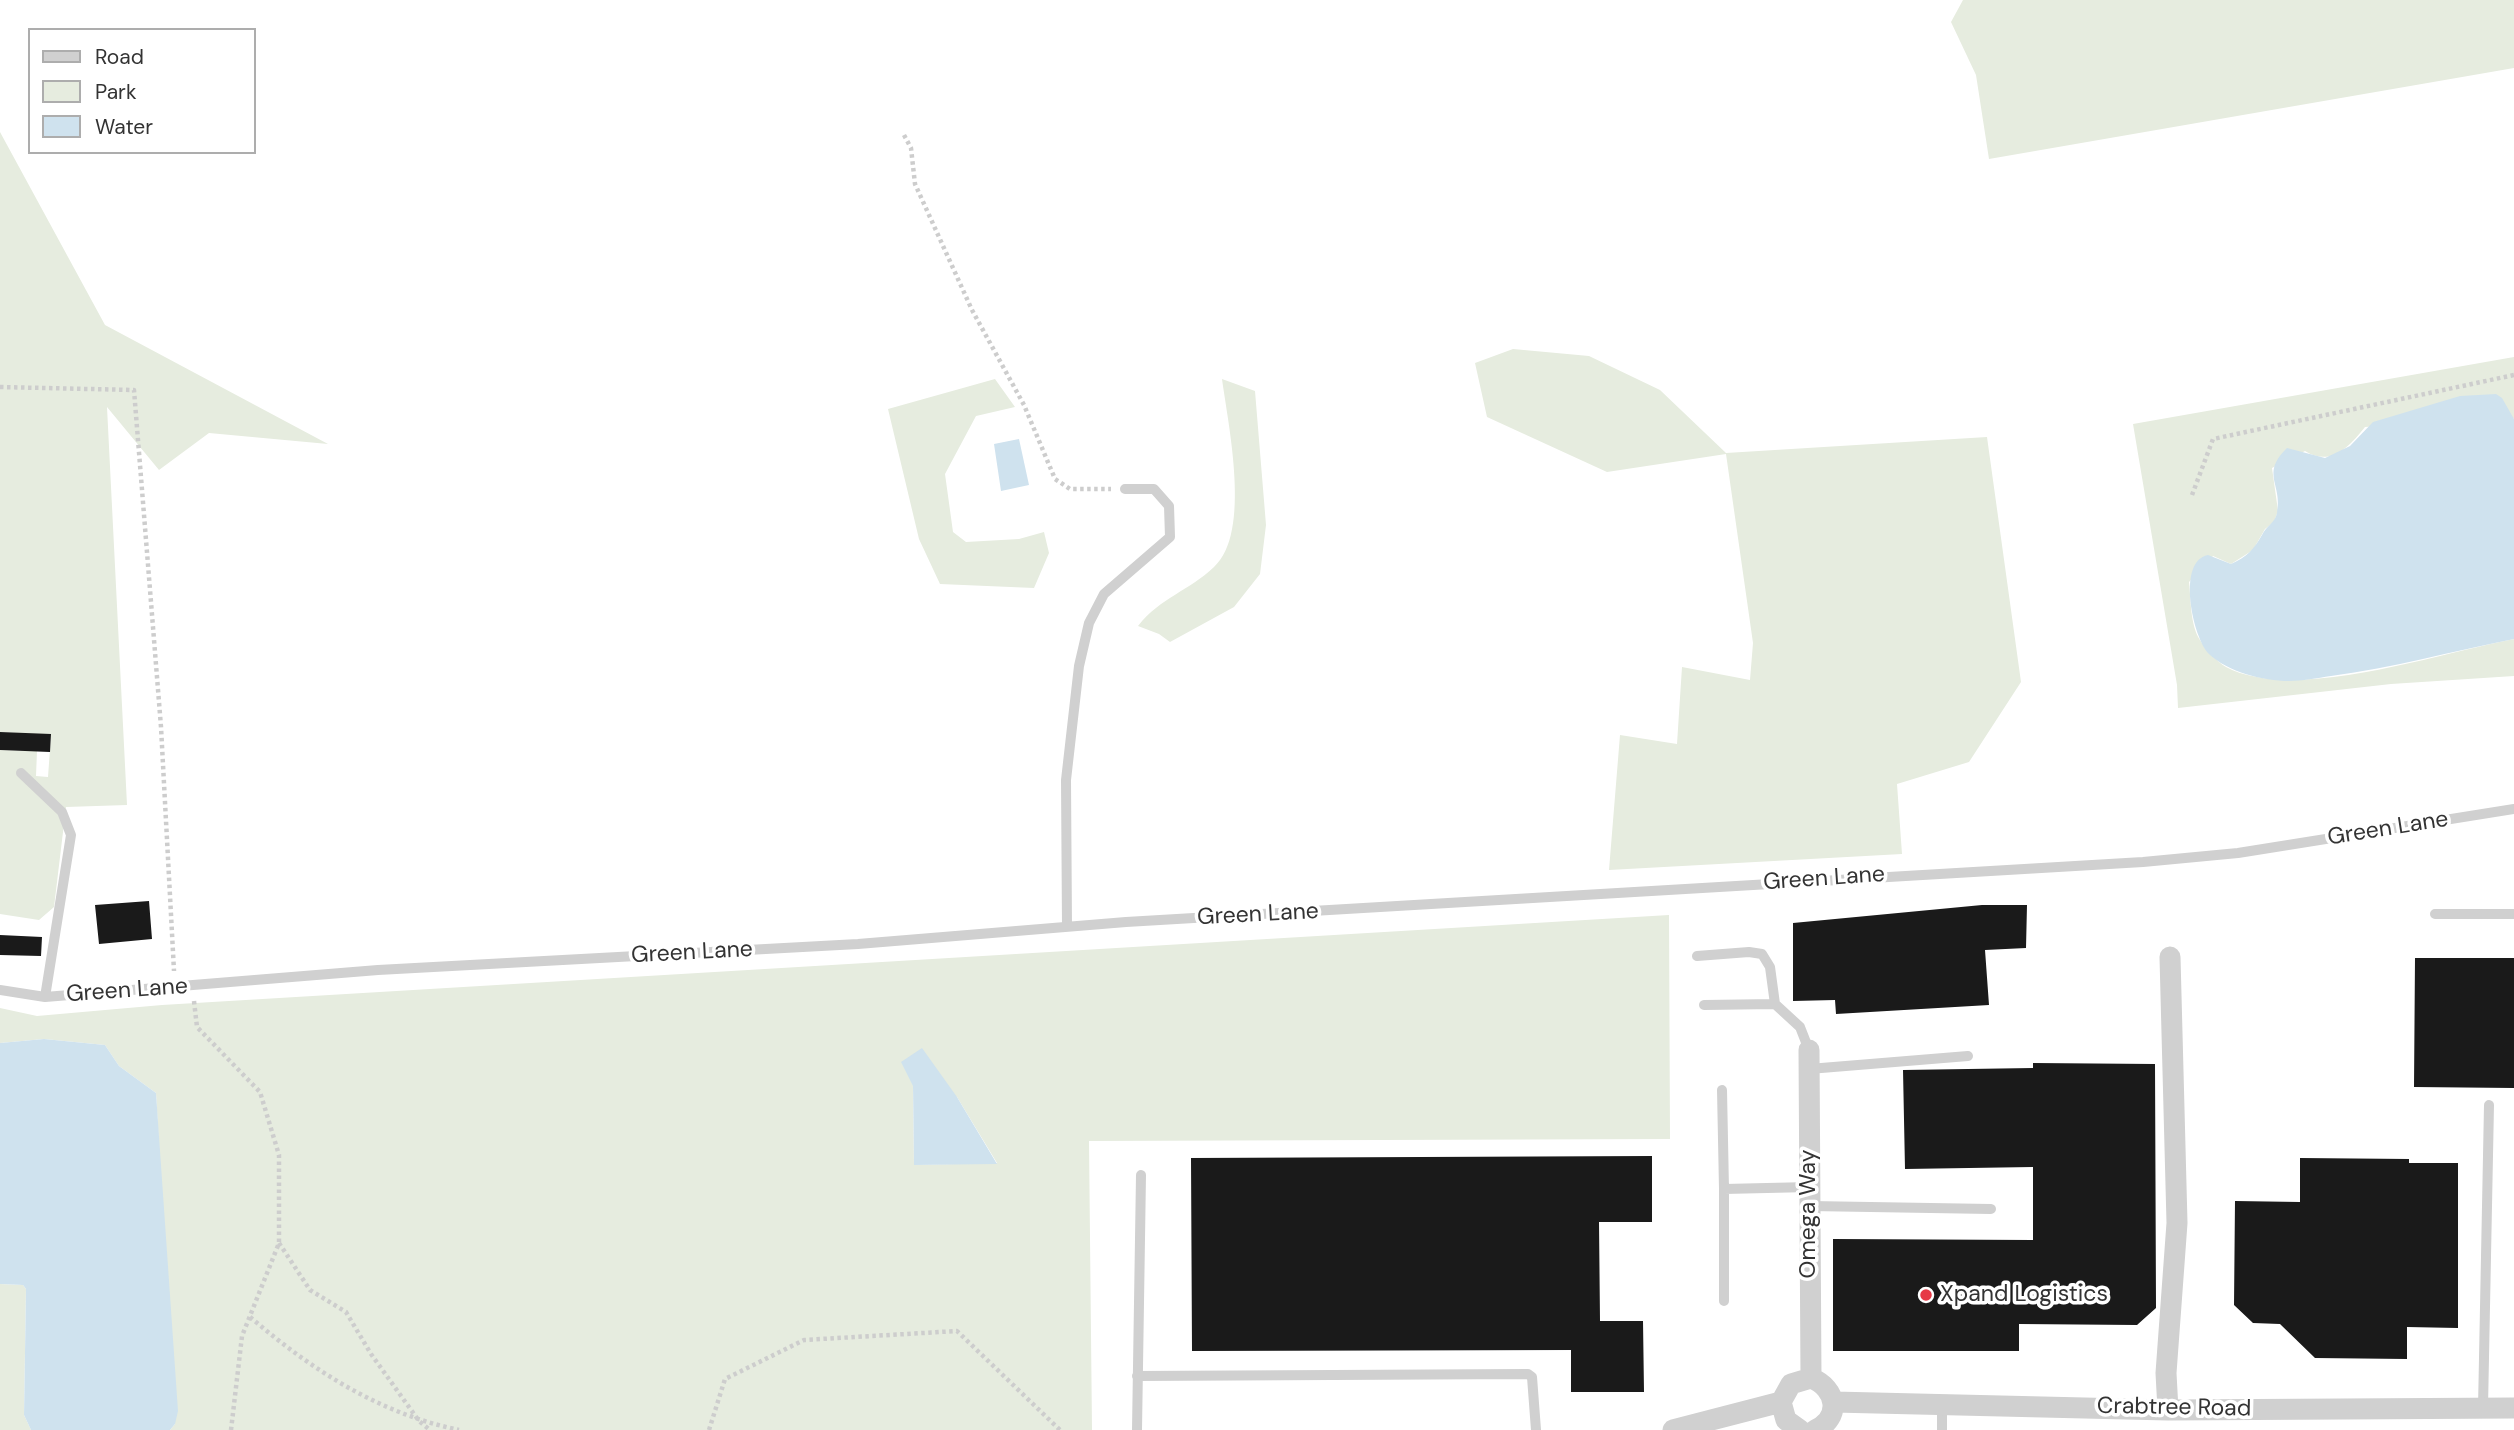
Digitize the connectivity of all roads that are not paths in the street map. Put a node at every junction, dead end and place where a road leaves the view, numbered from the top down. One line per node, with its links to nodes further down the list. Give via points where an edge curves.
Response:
1 (1125, 489): 6 (lane, via 1154,489 1169,506 1170,537 1104,594 1089,623 1079,666 1066,780)
2 (21, 774): 10 (lane, via 62,812 71,835)
3 (2514, 809): 6 (lane, Green Lane, via 2238,853 2143,862)
4 (2435, 914): 5 (lane)
5 (2514, 914)
6 (1067, 927): 10 (lane, Green Lane, via 858,944 378,970)
7 (1697, 956): 12 (lane, via 1762,954 1770,967)
8 (2171, 957): 29 (street, via 2177,1223 2166,1373)
9 (0, 990): 10 (lane, Green Lane)
10 (45, 997)
11 (1704, 1004): 12 (lane)
12 (1774, 1004): 14 (lane, via 1800,1027)
13 (1968, 1056): 14 (lane)
14 (1809, 1060): 19 (street, Omega Way)
15 (1722, 1090): 18 (lane)
16 (2489, 1105): 27 (lane)
17 (1141, 1175): 22 (lane)
18 (1724, 1189): 19 (lane); 21 (lane)
19 (1810, 1197): 20 (lane); 23 (street, Omega Way)
20 (1991, 1209)
21 (1724, 1301)
22 (1137, 1376): 31 (lane); 32 (lane, via 1528,1374 1532,1377)
23 (1811, 1378): 24 (street, via 1791,1384); 25 (street, via 1828,1388)
24 (1781, 1402): 33 (street); 34 (street, via 1786,1420)
25 (1834, 1402): 26 (street, Crabtree Road); 35 (street, via 1831,1417)
26 (1942, 1405): 29 (street, Crabtree Road); 36 (lane)
27 (2483, 1408): 28 (street, Crabtree Road); 30 (street, Crabtree Road)
28 (2514, 1408)
29 (2168, 1410): 30 (street, Crabtree Road)
30 (2211, 1420)
31 (1137, 1430)
32 (1536, 1430)
33 (1673, 1430)
34 (1800, 1430)
35 (1815, 1430)
36 (1942, 1430)

